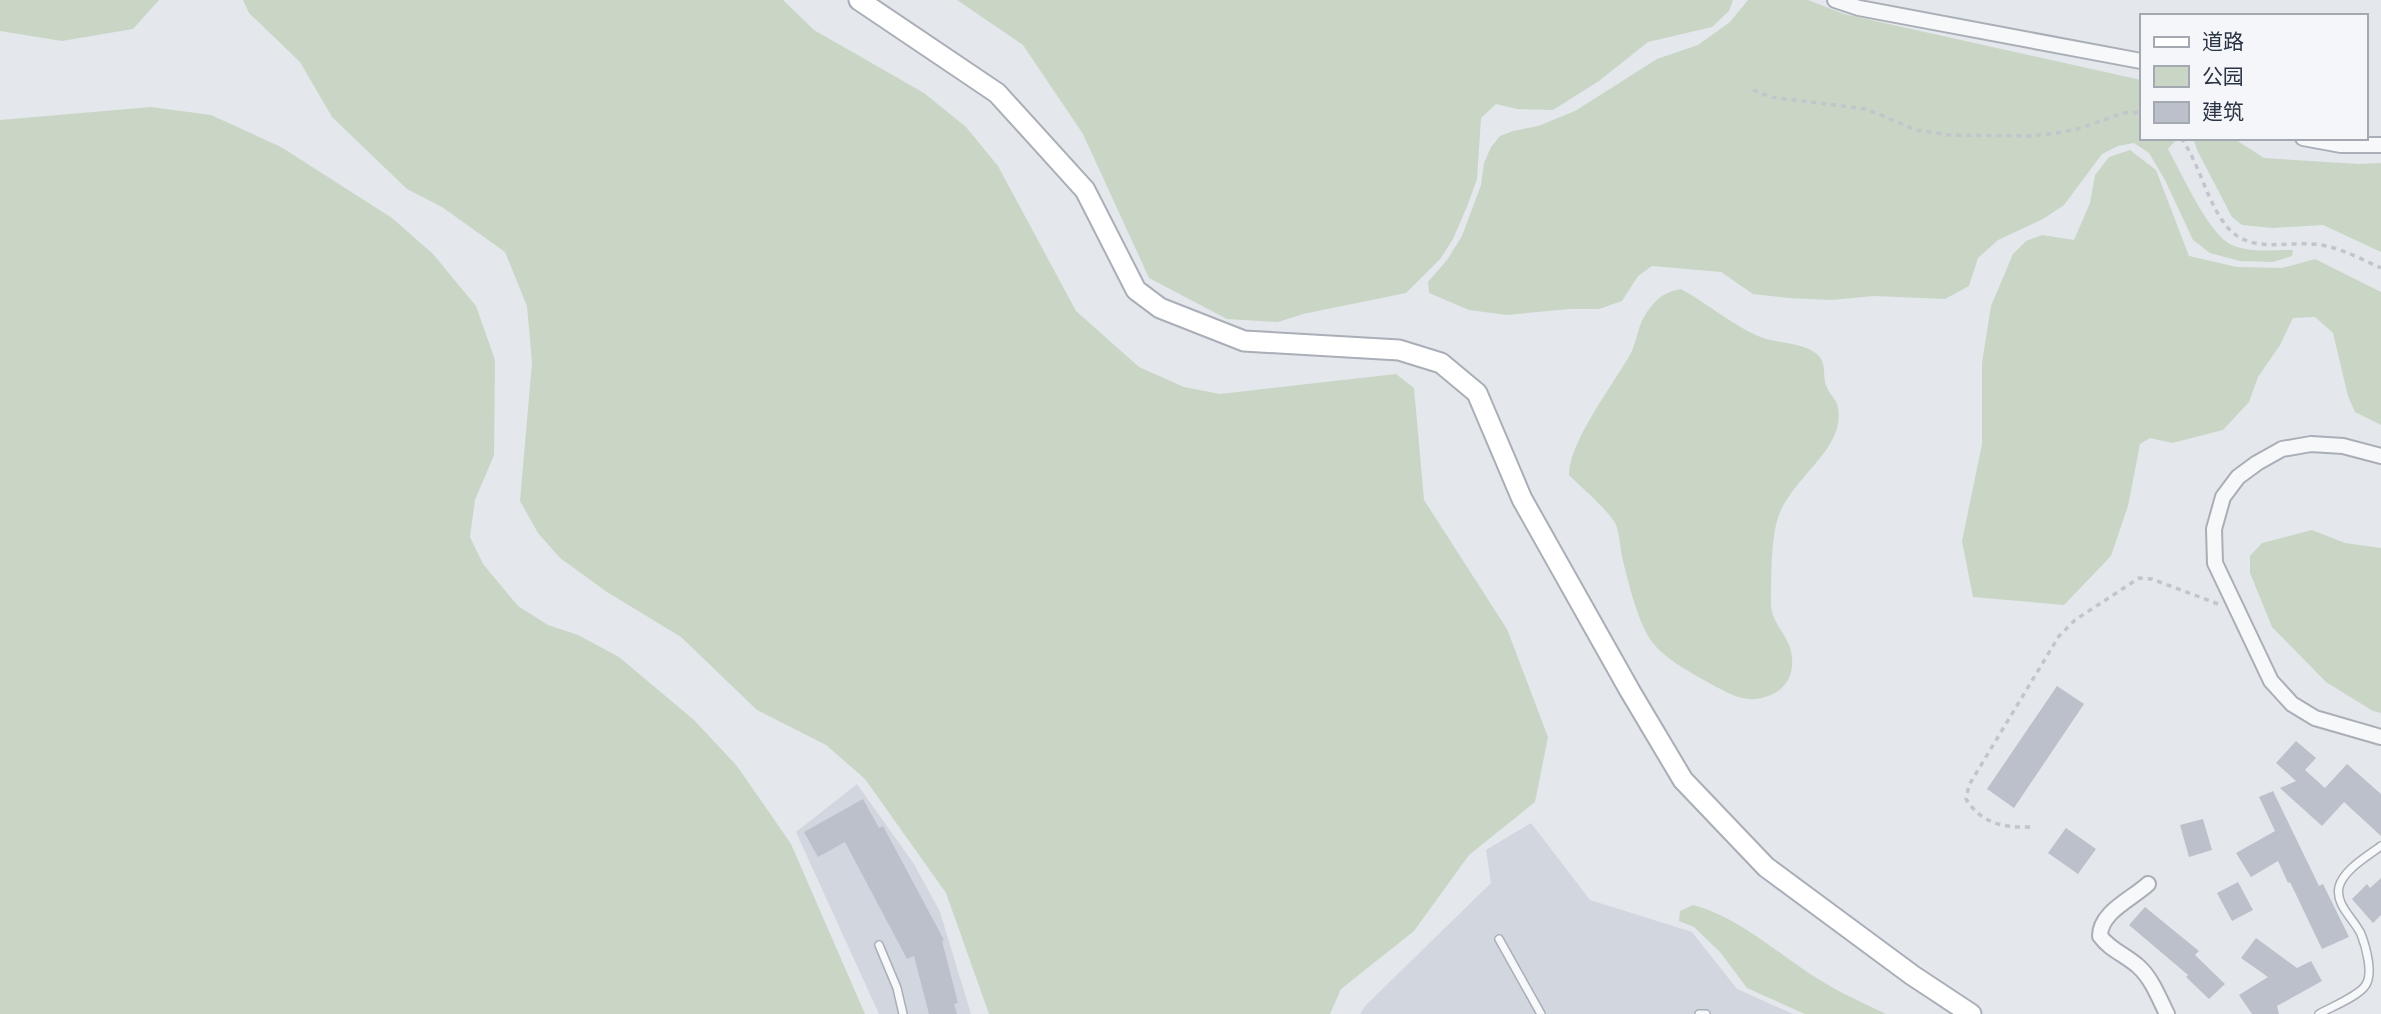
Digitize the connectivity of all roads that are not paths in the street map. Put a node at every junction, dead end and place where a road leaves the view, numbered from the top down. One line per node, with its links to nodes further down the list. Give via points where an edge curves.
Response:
1 (859, 0): 16 (street, via 998,93 1085,190 1136,290 1160,308 1244,341 1399,350 1441,363 1477,393 1522,499 1684,780 1766,867)
2 (1835, 0): 3 (street)
3 (2140, 61)
4 (2314, 140): 5 (street)
5 (2381, 145)
6 (2381, 456): 7 (street, via 2343,446 2311,444 2281,449 2238,478 2223,496 2214,530 2215,563 2271,681 2292,704 2315,719)
7 (2381, 737)
8 (2381, 846): 18 (lane, via 2339,885 2339,899 2361,936 2368,983)
9 (2148, 884): 17 (street, via 2106,918 2100,936 2139,967)
10 (1499, 939): 13 (lane)
11 (879, 945): 12 (lane)
12 (903, 1014)
13 (1542, 1014)
14 (1699, 1014): 15 (lane)
15 (1706, 1014)
16 (1971, 1014)
17 (2167, 1014)
18 (2319, 1014)

